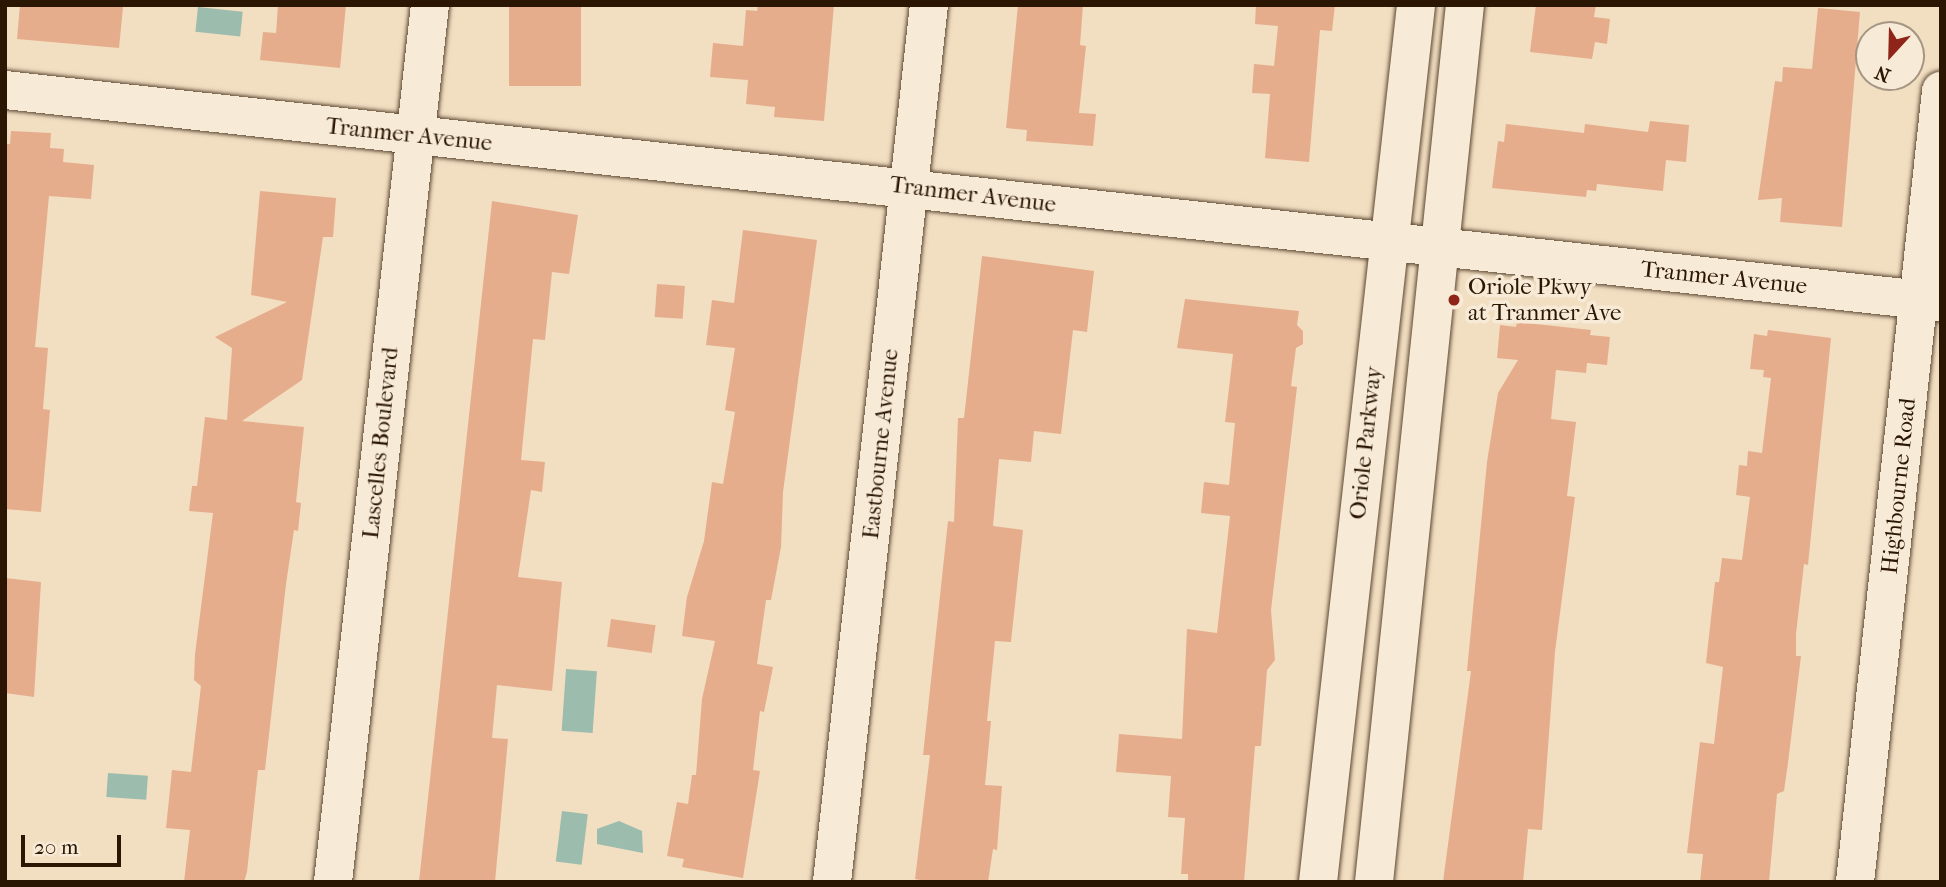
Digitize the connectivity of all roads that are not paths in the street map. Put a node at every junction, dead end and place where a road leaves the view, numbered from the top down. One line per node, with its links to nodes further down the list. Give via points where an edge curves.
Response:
1 (430, 5): 7 (street, Lascelles Boulevard)
2 (929, 5): 8 (street, Eastbourne Avenue)
3 (1416, 5): 9 (street, Oriole Parkway)
4 (1465, 5): 10 (street)
5 (5, 90): 7 (street, Tranmer Avenue)
6 (1941, 91): 11 (street, Highbourne Road)
7 (415, 137): 8 (street, Tranmer Avenue); 12 (street, Lascelles Boulevard)
8 (910, 188): 9 (street, Tranmer Avenue); 13 (street, Eastbourne Avenue)
9 (1387, 242): 10 (street, Tranmer Avenue); 14 (street, Oriole Parkway)
10 (1438, 248): 11 (street, Tranmer Avenue); 15 (street)
11 (1930, 301): 16 (street, Highbourne Road)
12 (333, 882)
13 (832, 882)
14 (1318, 882)
15 (1374, 882)
16 (1855, 882)

